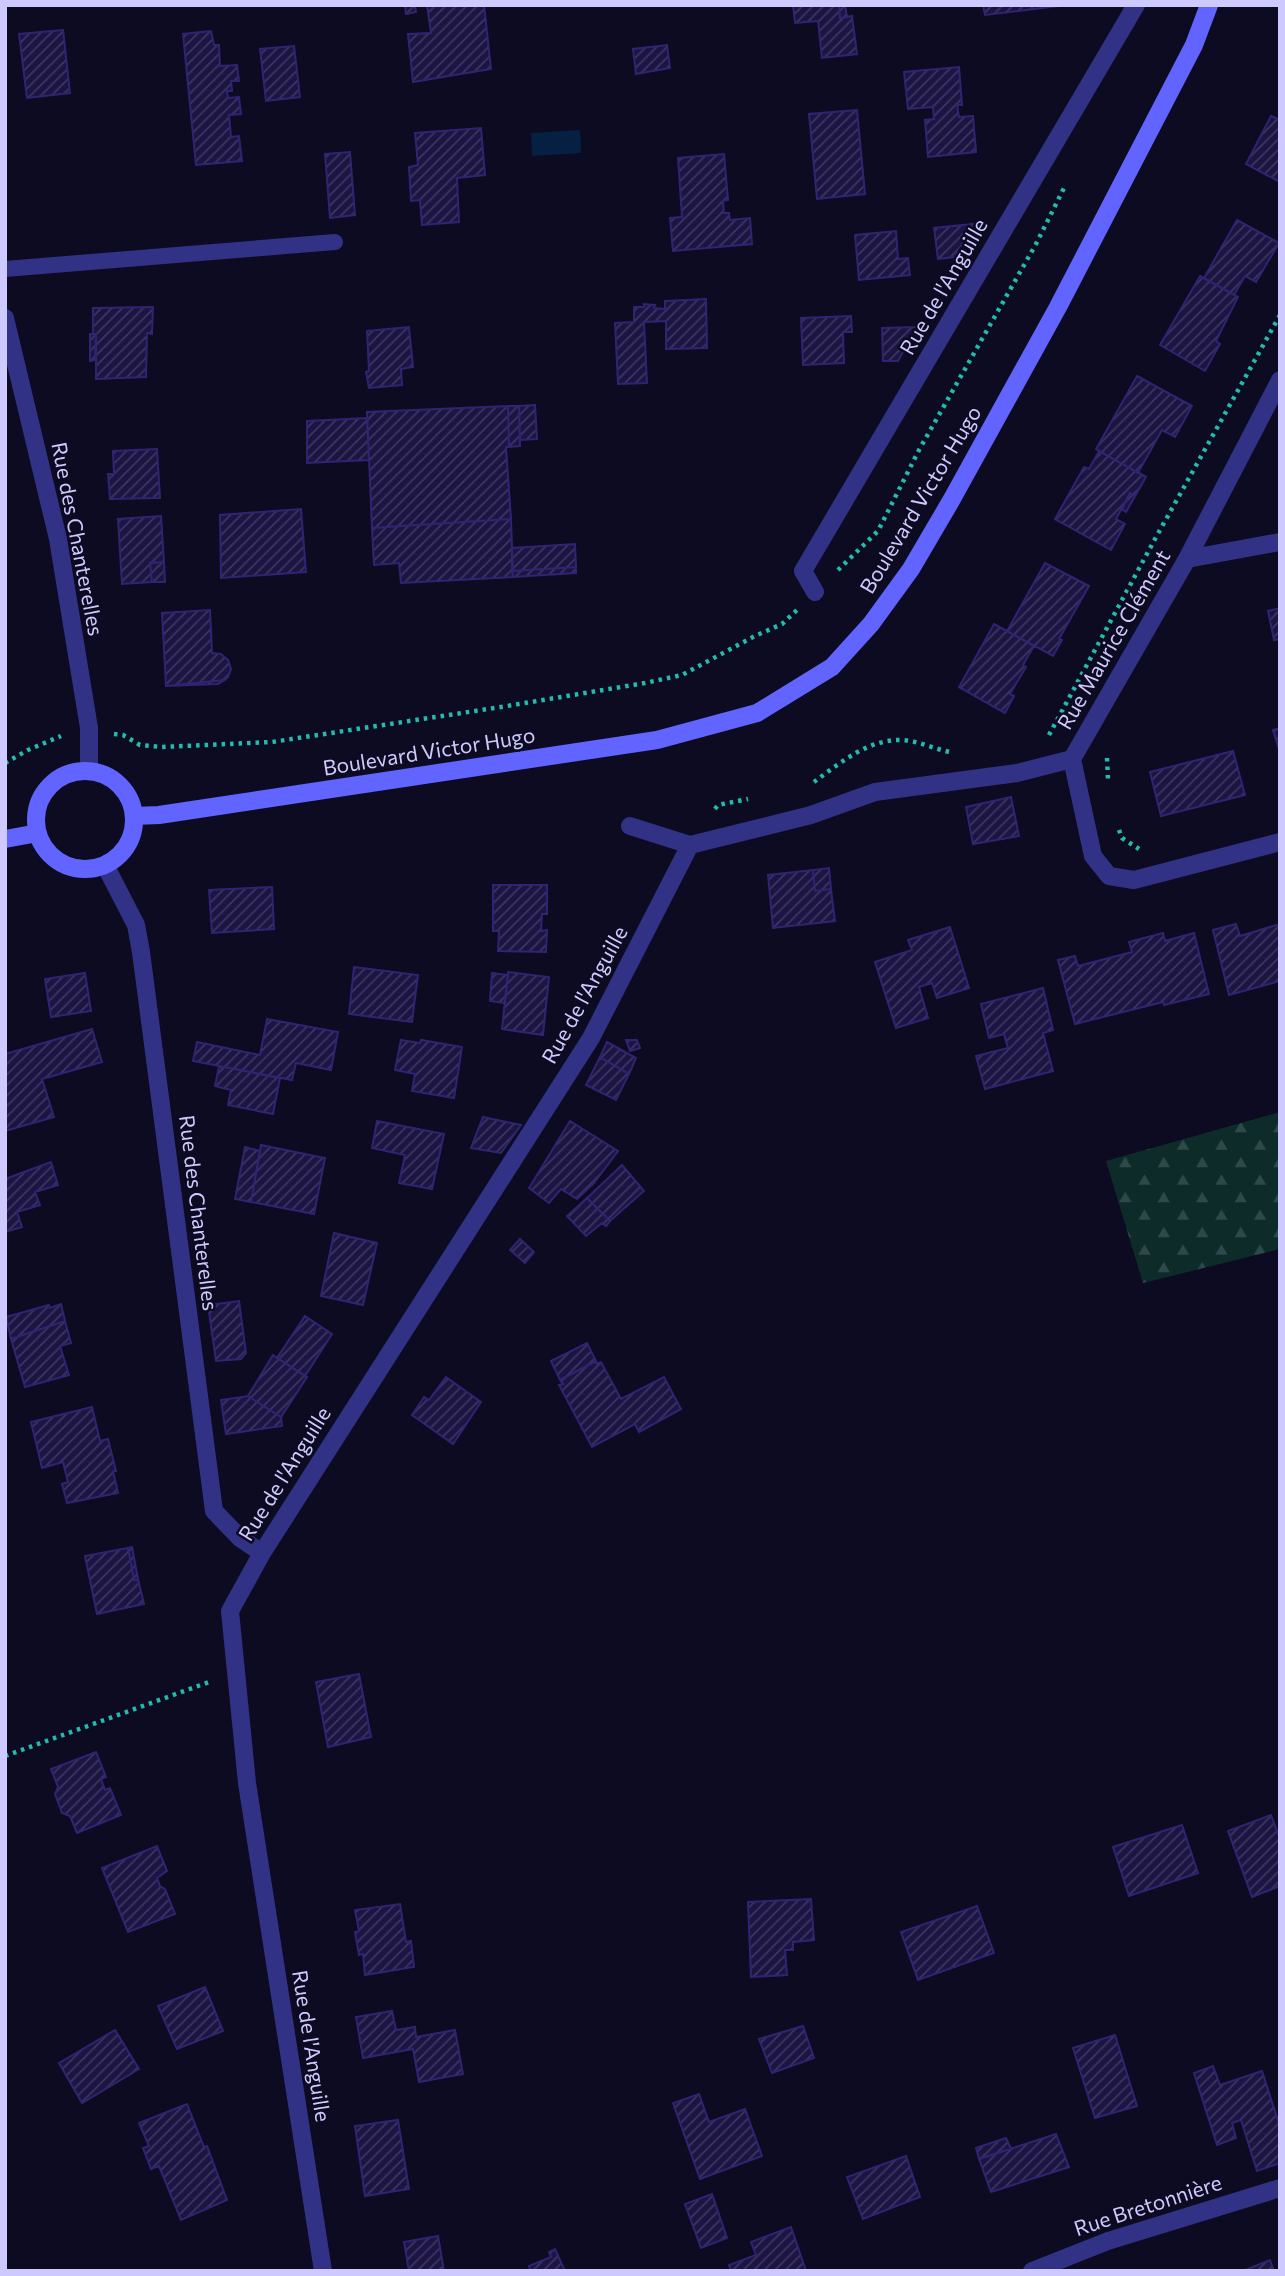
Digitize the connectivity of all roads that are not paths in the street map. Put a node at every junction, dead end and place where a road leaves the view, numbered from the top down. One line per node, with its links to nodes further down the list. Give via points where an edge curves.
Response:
1 (1136, 5): 9 (street, Rue de l'Anguille, via 803,571)
2 (1209, 5): 12 (main road, Boulevard Victor Hugo, via 1194,45 1065,295 952,499 911,569 832,667 757,713 657,740)
3 (335, 242): 4 (lane)
4 (5, 269)
5 (5, 318): 11 (street, Rue des Chanterelles, via 58,539 90,730)
6 (1280, 380): 8 (street, Rue Maurice Clément)
7 (1280, 542): 8 (street)
8 (1187, 559): 10 (street, Rue Maurice Clément)
9 (815, 592)
10 (1072, 759): 16 (street, via 1093,856 1109,877 1134,880); 17 (street, Rue Maurice Clément, via 1017,774 875,792 811,815)
11 (89, 771): 12 (main road, via 103,774 125,790); 14 (main road, via 59,778 47,789 40,802)
12 (134, 816): 18 (main road, via 127,845)
13 (630, 826): 17 (street)
14 (38, 833): 15 (main road); 18 (main road, via 57,860 89,869)
15 (5, 839)
16 (1280, 842)
17 (690, 845): 19 (street, Rue de l'Anguille, via 592,1038)
18 (105, 865): 19 (street, Rue des Chanterelles, via 136,925 141,952 214,1511)
19 (262, 1553): 21 (street, Rue de l'Anguille, via 230,1611 247,1783)
20 (1280, 2188): 22 (street, Rue Bretonnière, via 1108,2241)
21 (323, 2271)
22 (1032, 2271)

